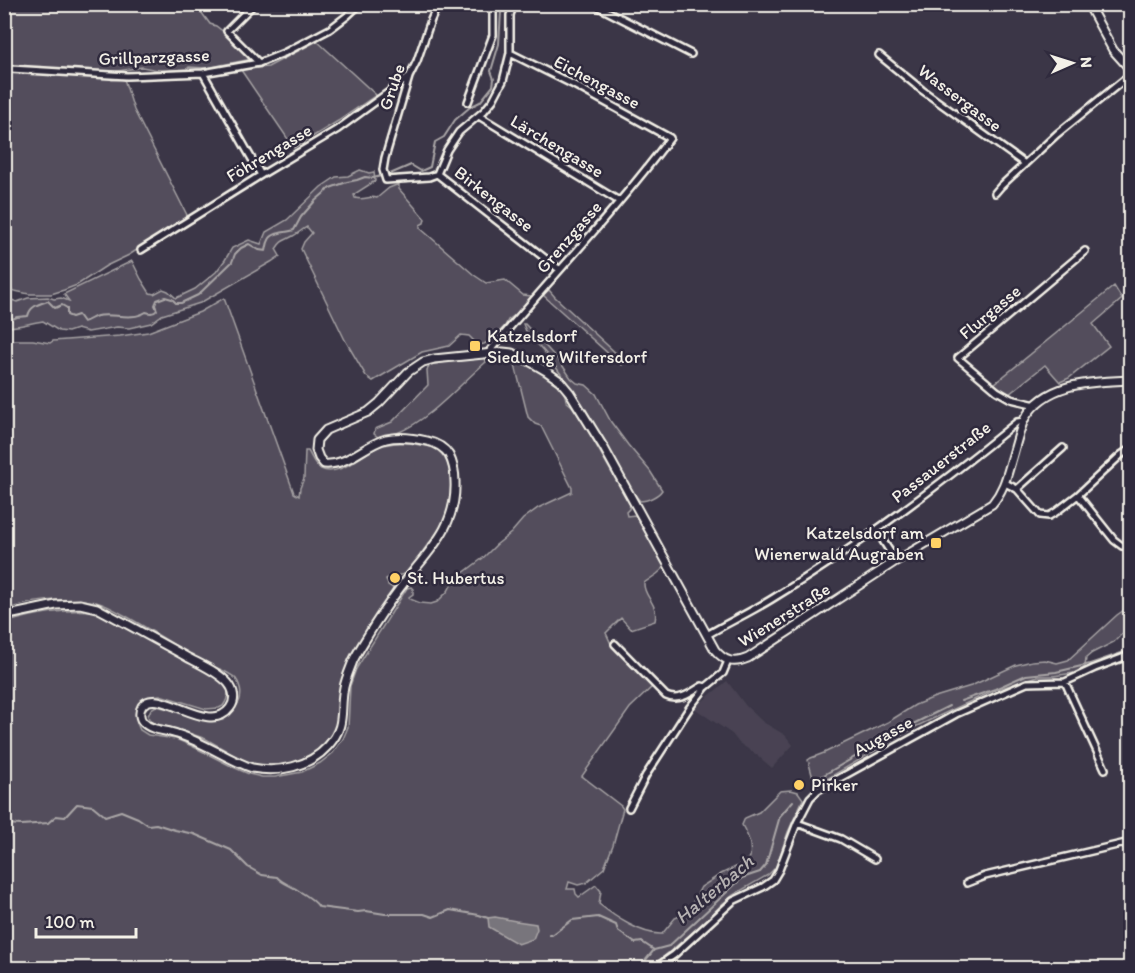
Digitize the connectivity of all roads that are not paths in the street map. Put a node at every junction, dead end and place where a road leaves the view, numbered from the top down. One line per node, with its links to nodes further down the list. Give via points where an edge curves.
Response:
1 (254, 4): 11 (street, via 227,31)
2 (360, 4): 11 (street, Grillparzgasse, via 330,29)
3 (438, 4): 16 (street, Grube)
4 (494, 4): 17 (street, via 493,35)
5 (514, 4): 8 (street, via 510,15)
6 (593, 4): 9 (street)
7 (1088, 4): 13 (street, via 1113,50)
8 (510, 53): 18 (street, via 503,81); 19 (street, Eichengasse)
9 (691, 54)
10 (879, 55): 20 (street, Wassergasse)
11 (259, 63): 14 (street, Grillparzgasse)
12 (4, 67): 14 (street, Grillparzgasse, via 127,76)
13 (1131, 69)
14 (203, 73): 22 (street)
15 (1131, 75): 20 (street)
16 (409, 76): 21 (street, Grube, via 383,170 386,180); 22 (street, Föhrengasse, via 338,129)
17 (468, 102)
18 (479, 116): 21 (street, via 459,132); 24 (street, Lärchengasse)
19 (670, 138): 24 (street, Grenzgasse)
20 (1024, 164): 23 (street)
21 (437, 174): 27 (street, Birkengasse)
22 (261, 175): 25 (street, Föhrengasse)
23 (995, 193)
24 (619, 201): 27 (street, Grenzgasse)
25 (141, 250)
26 (1084, 251): 30 (street, Flurgasse, via 958,358 1004,395)
27 (560, 270): 28 (street, Grenzgasse)
28 (488, 352): 40 (street, Wienerstraße, via 423,362 368,412 326,430 317,440 316,450 324,464 340,463 387,439 435,443 449,456 455,490 446,528 393,597 354,659 344,687 341,724 329,746 315,758 301,765 261,770 177,733 148,727 139,712 151,700 210,718 229,710 233,691 208,669 97,608 56,605); 41 (street, Wienerstraße, via 512,353 530,361 560,381 570,393)
29 (1131, 380): 30 (street, Wienerstraße, via 1075,385 1054,392)
30 (1036, 405): 31 (street, Wienerstraße)
31 (1024, 421): 34 (street, Wienerstraße); 37 (street, Passauerstraße, via 1017,422)
32 (1063, 447): 35 (street)
33 (1131, 449): 36 (street)
34 (1005, 483): 35 (street); 39 (street, Wienerstraße, via 992,504)
35 (1017, 489): 36 (street, via 1040,515 1049,516)
36 (1078, 495): 38 (street, via 1114,540)
37 (876, 530): 39 (street); 41 (street, Passauerstraße, via 775,597)
38 (1131, 547)
39 (896, 561): 44 (street, Wienerstraße, via 748,658)
40 (4, 616)
41 (707, 635): 44 (street, Wienerstraße, via 720,656)
42 (615, 644): 46 (street, via 666,696 681,698)
43 (1131, 654): 45 (street, Augasse)
44 (728, 661): 46 (street, via 723,673)
45 (1065, 682): 47 (street); 49 (street, Augasse, via 1027,683 956,714 818,790)
46 (705, 687): 48 (street, via 646,775)
47 (1105, 769)
48 (629, 808)
49 (797, 823): 51 (street, via 841,839); 53 (street, Augasse, via 773,880 733,901)
50 (1131, 842): 52 (street)
51 (875, 859)
52 (967, 883)
53 (656, 969)

